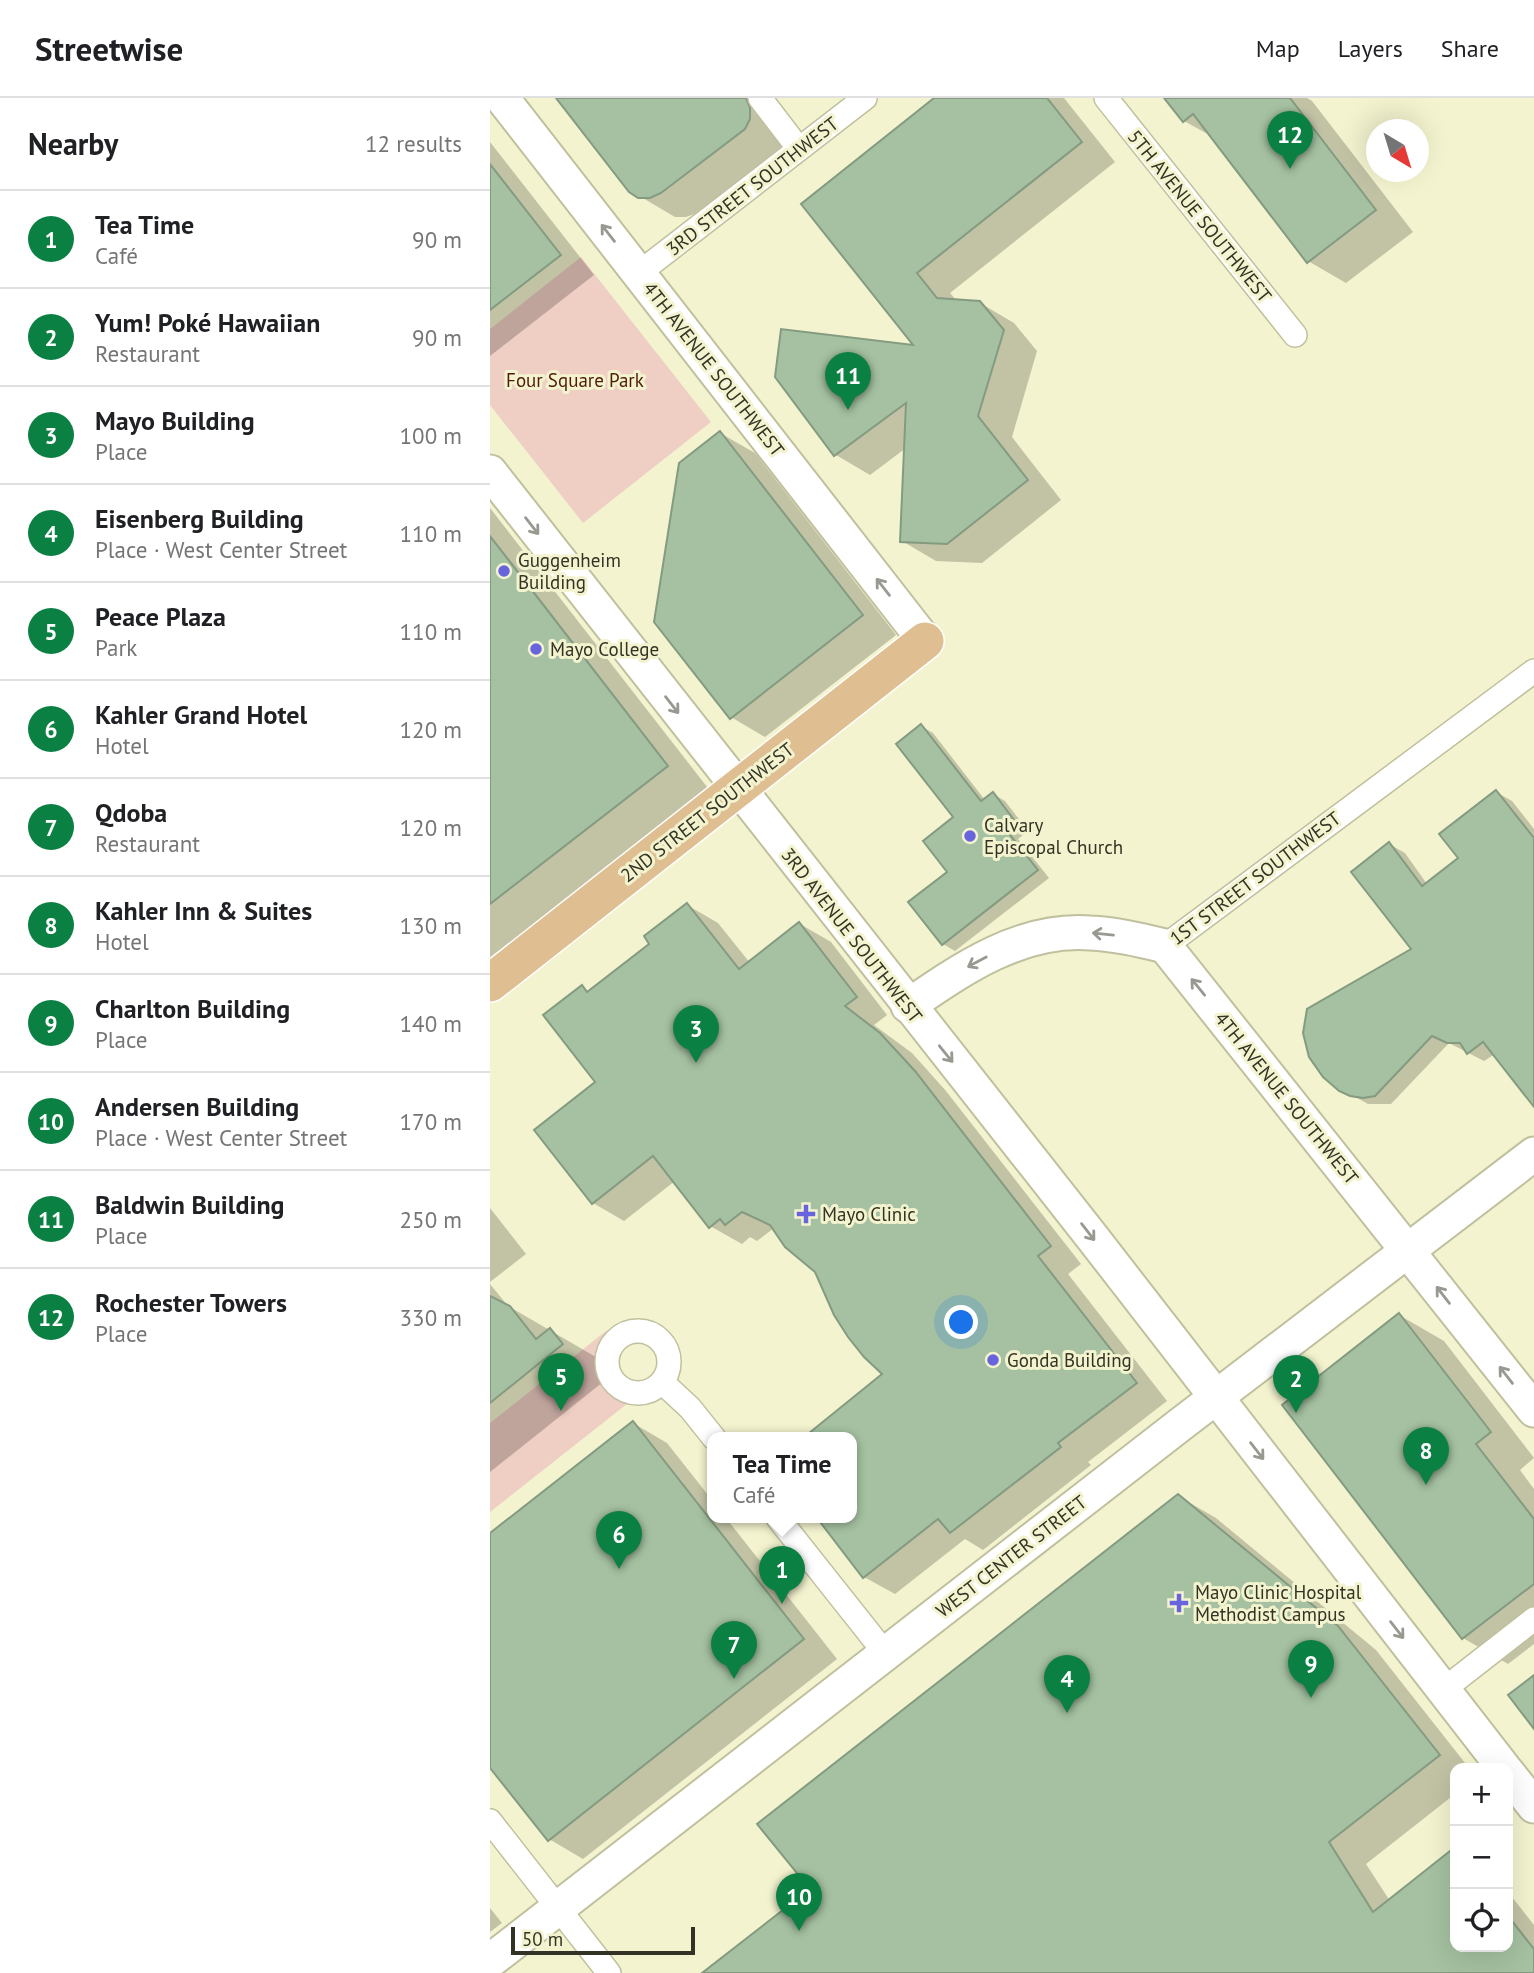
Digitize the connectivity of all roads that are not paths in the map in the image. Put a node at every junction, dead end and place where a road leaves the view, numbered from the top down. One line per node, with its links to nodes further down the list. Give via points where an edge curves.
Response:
1 (502, 98): 6 (main road, 4TH AVENUE SOUTHWEST, one-way to 1)
2 (760, 98): 5 (street)
3 (864, 98): 5 (street, 3RD STREET SOUTHWEST)
4 (1106, 98): 7 (street, 5TH AVENUE SOUTHWEST)
5 (799, 149): 6 (street, 3RD STREET SOUTHWEST)
6 (639, 273): 9 (main road, 4TH AVENUE SOUTHWEST, one-way to 6)
7 (1295, 335)
8 (490, 472): 11 (main road, 3RD AVENUE SOUTHWEST, one-way to 11)
9 (925, 640): 11 (main road, 2ND STREET SOUTHWEST)
10 (1534, 671): 12 (street, 1ST STREET SOUTHWEST)
11 (737, 788): 13 (main road, 2ND STREET SOUTHWEST); 14 (main road, 3RD AVENUE SOUTHWEST)
12 (1165, 946): 14 (main road, 1ST STREET SOUTHWEST, one-way to 14, via 1088,932 1040,937 973,963); 16 (main road, 4TH AVENUE SOUTHWEST, one-way to 12)
13 (490, 983)
14 (908, 1006): 18 (main road, 3RD AVENUE SOUTHWEST, one-way to 18)
15 (1534, 1154): 16 (main road, WEST CENTER STREET)
16 (1409, 1251): 18 (main road, WEST CENTER STREET); 19 (main road, 4TH AVENUE SOUTHWEST, one-way to 16)
17 (662, 1382): 20 (street)
18 (1215, 1397): 23 (main road, WEST CENTER STREET); 24 (main road, 3RD AVENUE SOUTHWEST, one-way to 24)
19 (1534, 1410)
20 (709, 1432)
21 (782, 1523): 23 (street)
22 (1534, 1619): 24 (street)
23 (885, 1653): 29 (main road, WEST CENTER STREET)
24 (1443, 1690): 25 (main road, 3RD AVENUE SOUTHWEST)
25 (1500, 1763)
26 (1513, 1779): 27 (main road)
27 (1534, 1806)
28 (490, 1821): 29 (street)
29 (558, 1907): 30 (main road, WEST CENTER STREET); 31 (street)
30 (490, 1961)
31 (609, 1973)

